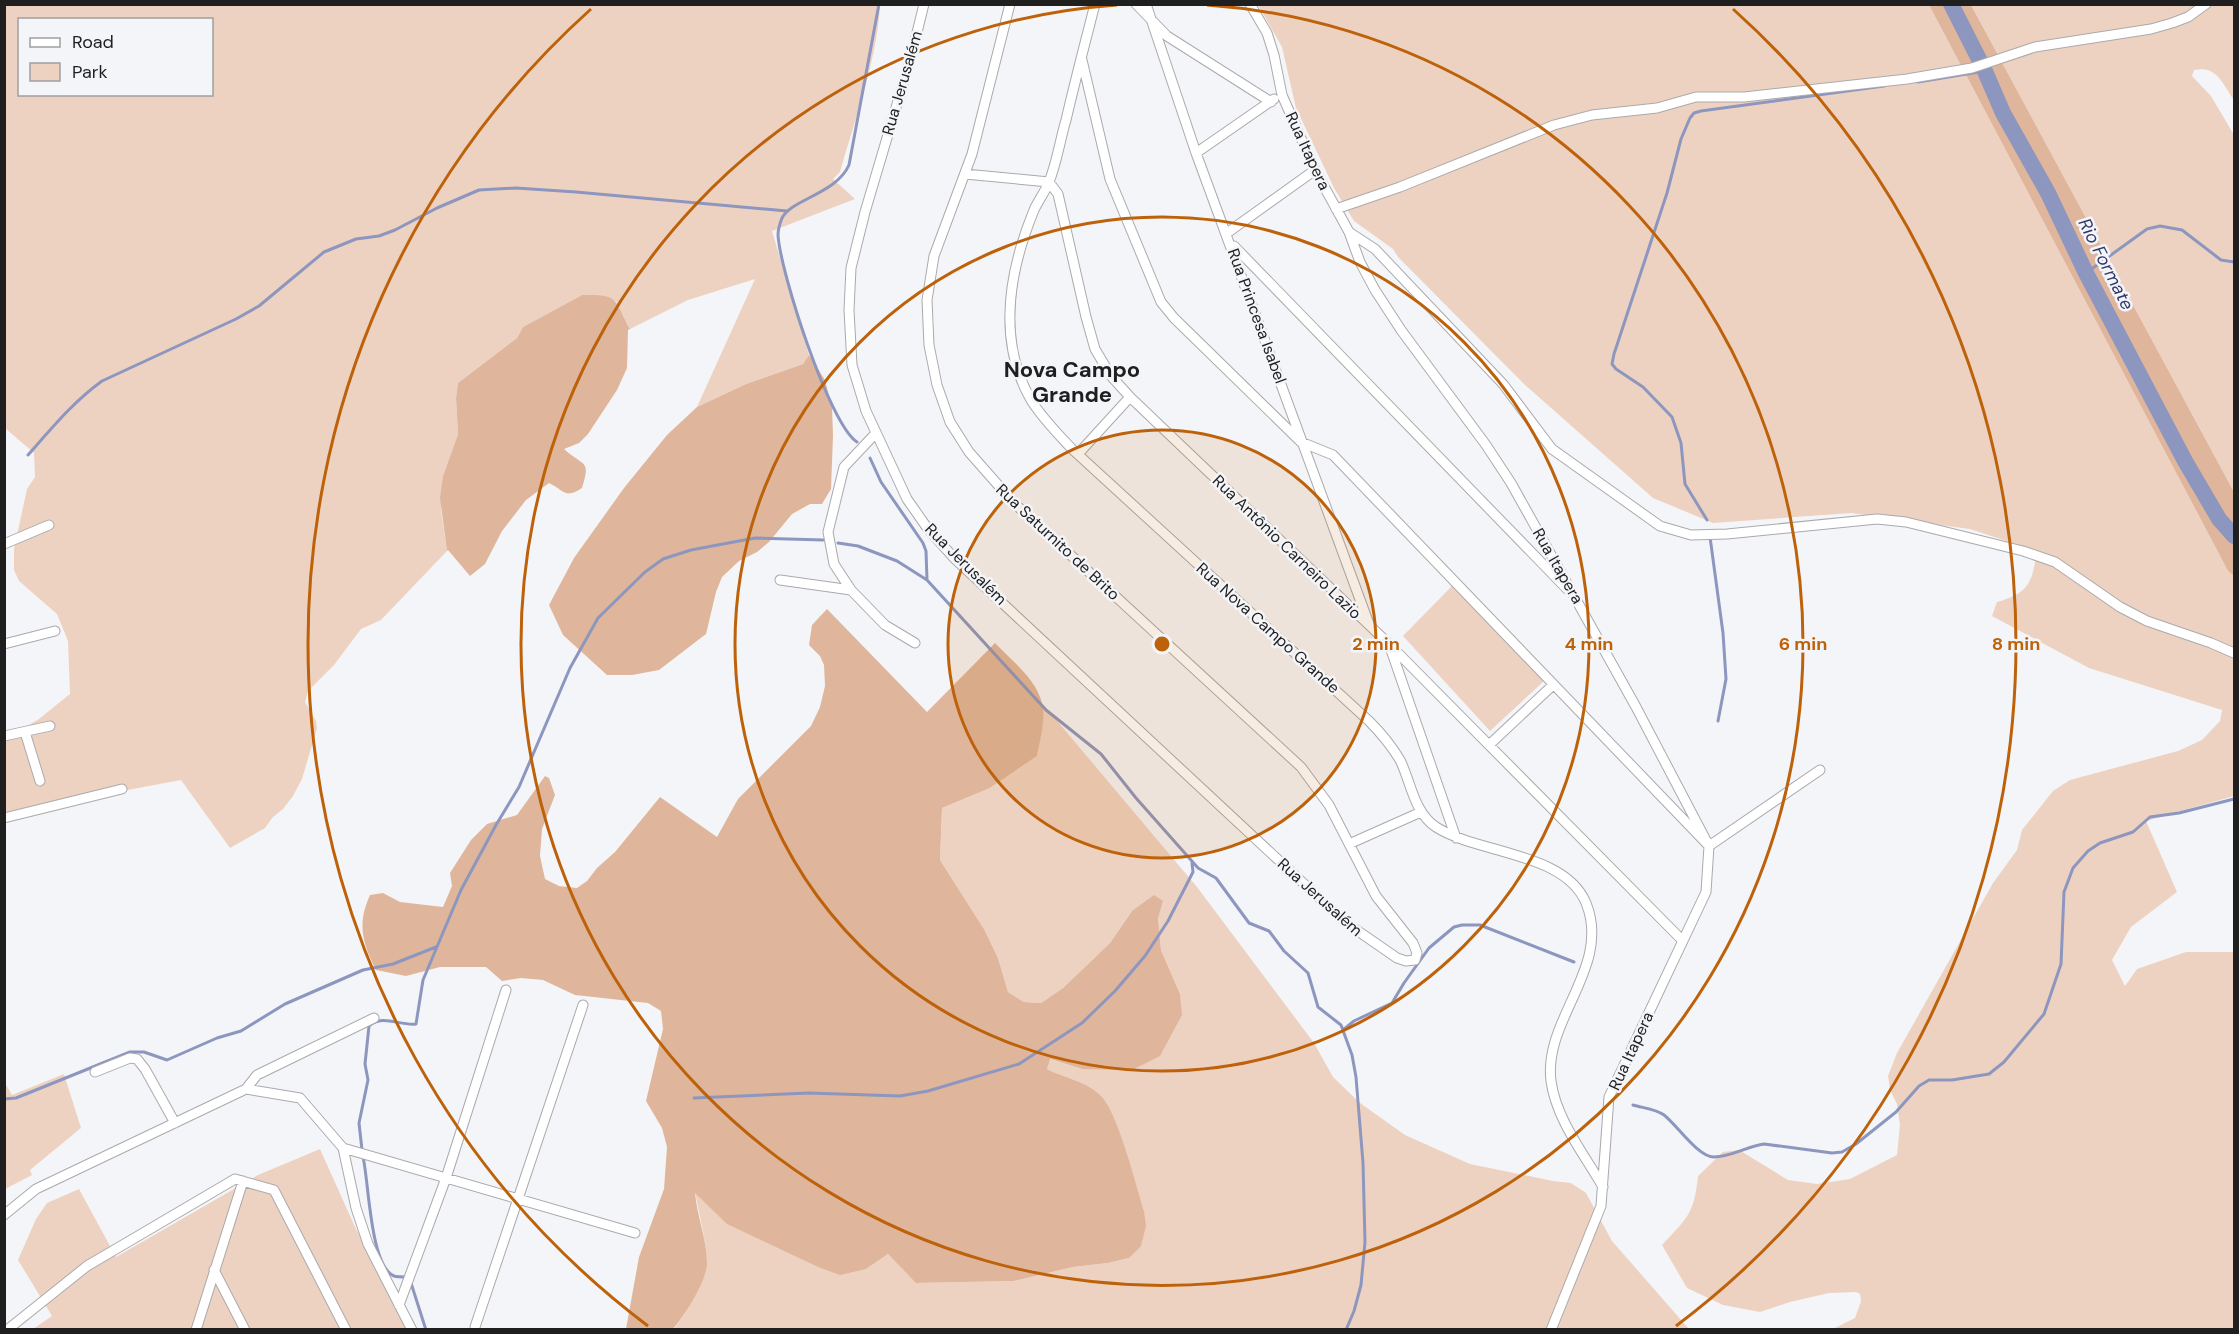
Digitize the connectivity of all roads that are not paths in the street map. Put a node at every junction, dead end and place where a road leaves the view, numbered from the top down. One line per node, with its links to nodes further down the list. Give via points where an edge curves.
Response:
1 (924, 4): 20 (street, Rua Jerusalém, via 851,268 852,365)
2 (1010, 4): 14 (street, Rua Saturnito de Brito)
3 (1095, 4): 9 (street, Rua Nova Campo Grande)
4 (1136, 4): 8 (street)
5 (1146, 4): 8 (street, Rua Princesa Isabel)
6 (1250, 4): 10 (street, Rua Itapera, via 1267,33)
7 (2206, 4): 16 (street, via 2188,17 2151,29 2035,47 1972,68 1744,97 1696,97 1657,108 1592,115 1554,125)
8 (1151, 22): 11 (street); 12 (street, Rua Princesa Isabel)
9 (1081, 58): 15 (street, Rua Nova Campo Grande); 21 (street, via 1110,179 1161,302)
10 (1282, 95): 11 (street); 13 (street, Rua Itapera)
11 (1271, 102): 12 (street)
12 (1196, 153): 18 (street, Rua Princesa Isabel)
13 (1315, 170): 16 (street, Rua Itapera); 18 (street)
14 (965, 174): 15 (street); 45 (street, Rua Saturnito de Brito, via 934,256 927,300 929,345 950,422 969,452 1014,504 1301,767 1329,805)
15 (1049, 182): 19 (street, Rua Antônio Carneiro Lazio, via 1058,194 1095,349); 22 (street, Rua Nova Campo Grande, via 1023,241 1009,314 1010,341 1017,372 1032,401)
16 (1336, 209): 17 (street, Rua Itapera)
17 (1349, 232): 27 (street, Rua Itapera, via 1375,290 1492,454); 33 (street, via 1375,249 1503,384 1552,449 1660,526 1691,535 1877,519 1906,522 2055,562 2120,607)
18 (1229, 238): 21 (street, Rua Princesa Isabel); 27 (street)
19 (1130, 397): 22 (street); 28 (street, Rua Antônio Carneiro Lazio)
20 (876, 433): 26 (street, via 844,467 828,532 834,564); 48 (street, Rua Jerusalém, via 907,500 956,559 1345,922 1396,958)
21 (1301, 442): 28 (street, Rua Princesa Isabel); 34 (street, via 1333,455)
22 (1078, 454): 42 (street, Rua Nova Campo Grande, via 1370,721 1401,763)
23 (49, 525): 24 (street)
24 (4, 544)
25 (780, 580): 26 (street)
26 (851, 590): 30 (street, via 885,625)
27 (1577, 600): 46 (street, Rua Itapera)
28 (1370, 626): 32 (street, Rua Antônio Carneiro Lazio)
29 (54, 631): 31 (street)
30 (915, 643)
31 (4, 644)
32 (1389, 644): 38 (street, Rua Antônio Carneiro Lazio); 44 (street)
33 (2235, 653)
34 (1553, 685): 38 (street); 46 (street)
35 (50, 726): 36 (street)
36 (25, 732): 37 (street); 40 (street)
37 (4, 736)
38 (1488, 745): 47 (street, Rua Antônio Carneiro Lazio)
39 (1820, 770): 46 (street)
40 (40, 781)
41 (122, 789): 43 (street)
42 (1421, 812): 44 (street, Rua Nova Campo Grande, via 1434,826); 45 (street)
43 (4, 819)
44 (1456, 837): 58 (street, Rua Nova Campo Grande, via 1564,875 1586,904 1592,924 1590,949 1555,1043 1551,1081 1556,1107)
45 (1349, 844): 48 (street, Rua Saturnito de Brito, via 1376,896 1413,943)
46 (1709, 846): 47 (street, Rua Itapera, via 1706,892)
47 (1683, 941): 58 (street, Rua Itapera, via 1609,1097)
48 (1415, 960)
49 (506, 990): 56 (street)
50 (583, 1005): 59 (street)
51 (374, 1018): 53 (street, via 257,1075)
52 (94, 1072): 54 (street, via 136,1059)
53 (246, 1089): 54 (street); 55 (street, via 300,1098)
54 (175, 1123): 60 (street, via 36,1189)
55 (343, 1148): 56 (street); 63 (street, via 368,1244)
56 (446, 1178): 59 (street); 63 (street)
57 (243, 1181): 62 (street); 65 (street, via 235,1179 87,1266); 68 (street, via 273,1190)
58 (1603, 1187): 70 (street, Rua Itapera, via 1601,1206)
59 (518, 1199): 61 (street); 64 (street)
60 (4, 1215)
61 (635, 1233)
62 (213, 1270): 66 (street); 67 (street)
63 (399, 1305): 69 (street)
64 (475, 1327)
65 (7, 1329)
66 (196, 1329)
67 (245, 1329)
68 (346, 1329)
69 (412, 1329)
70 (1551, 1329)

